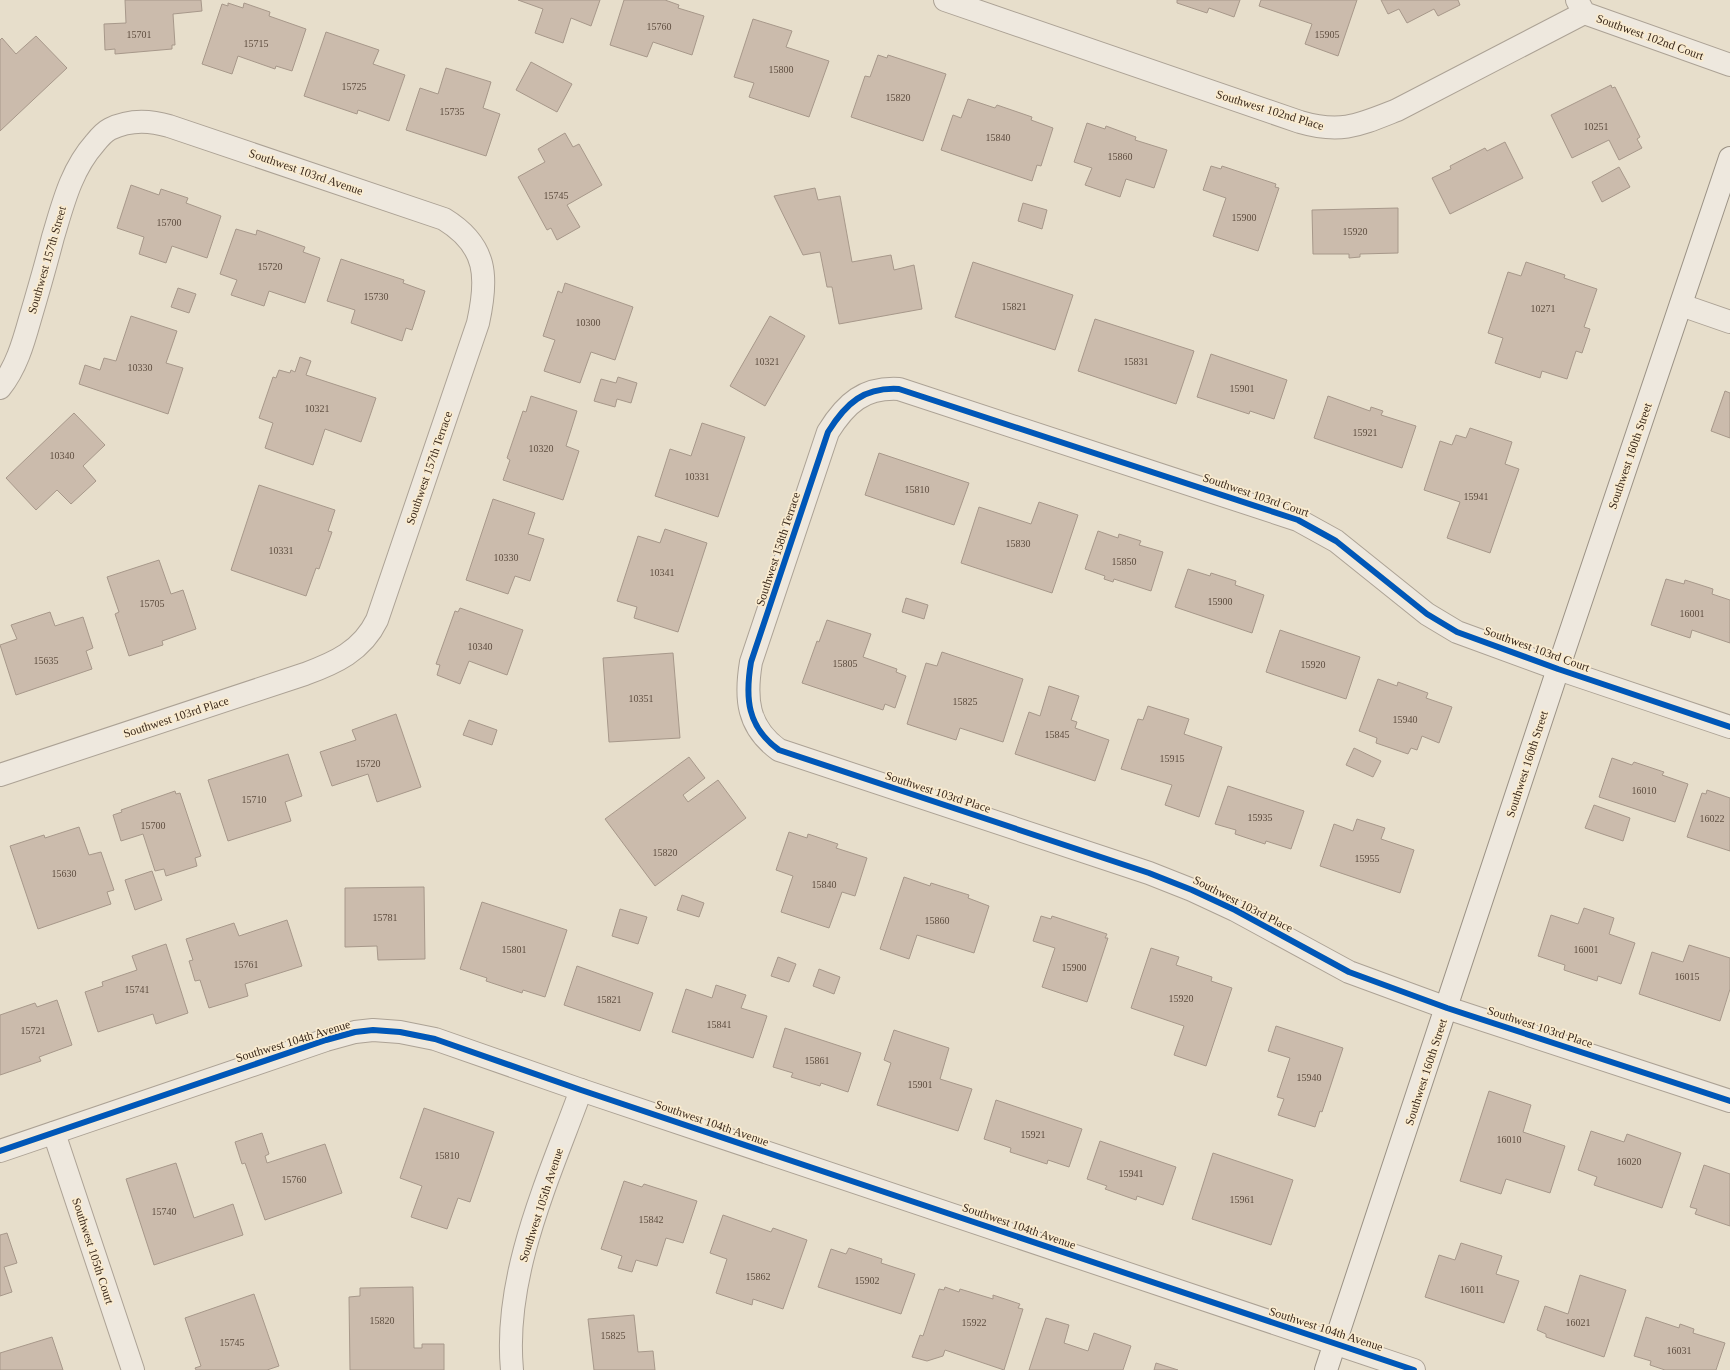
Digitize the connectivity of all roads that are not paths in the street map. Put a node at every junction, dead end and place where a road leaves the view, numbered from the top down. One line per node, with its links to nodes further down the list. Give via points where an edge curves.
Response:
1 (946, 0): 2 (street, Southwest 102nd Place, via 1300,122 1336,129 1398,110)
2 (1580, 6): 3 (street, Southwest 102nd Court)
3 (1730, 65)
4 (102, 135): 6 (street, Southwest 103rd Avenue, via 110,129 128,123 152,121 444,219 461,231 475,247); 9 (street, Southwest 157th Street, via 87,152 67,191 20,352)
5 (1730, 158): 7 (street, Southwest 160th Street)
6 (484, 273): 11 (street, Southwest 157th Terrace, via 483,299 478,324 377,620 365,639)
7 (1680, 305): 8 (street); 12 (street, Southwest 160th Street)
8 (1730, 322)
9 (0, 388)
10 (860, 396): 12 (street, Southwest 103rd Court, via 879,390 899,389 1298,520 1336,541 1428,614 1447,626); 13 (street, Southwest 158th Terrace, via 839,416 828,432 751,662 748,698)
11 (351, 653): 15 (street, Southwest 103rd Place, via 329,666)
12 (1558, 669): 14 (street, Southwest 103rd Court); 16 (street, Southwest 160th Street)
13 (754, 720): 16 (street, Southwest 103rd Place, via 760,733 778,750 1149,873 1235,910 1349,972)
14 (1730, 727)
15 (0, 775)
16 (1447, 1008): 18 (street, Southwest 103rd Place); 21 (street, Southwest 160th Street)
17 (581, 1090): 19 (street, Southwest 104th Avenue, via 435,1039 373,1030 326,1040); 21 (street, Southwest 104th Avenue); 23 (street, Southwest 105th Avenue, via 524,1252 512,1316)
18 (1730, 1101)
19 (54, 1133): 20 (street, Southwest 104th Avenue); 22 (street, Southwest 105th Court)
20 (0, 1151)
21 (1335, 1344): 24 (street, Southwest 160th Street); 25 (street, Southwest 104th Avenue)
22 (133, 1370)
23 (512, 1370)
24 (1326, 1370)
25 (1414, 1370)

